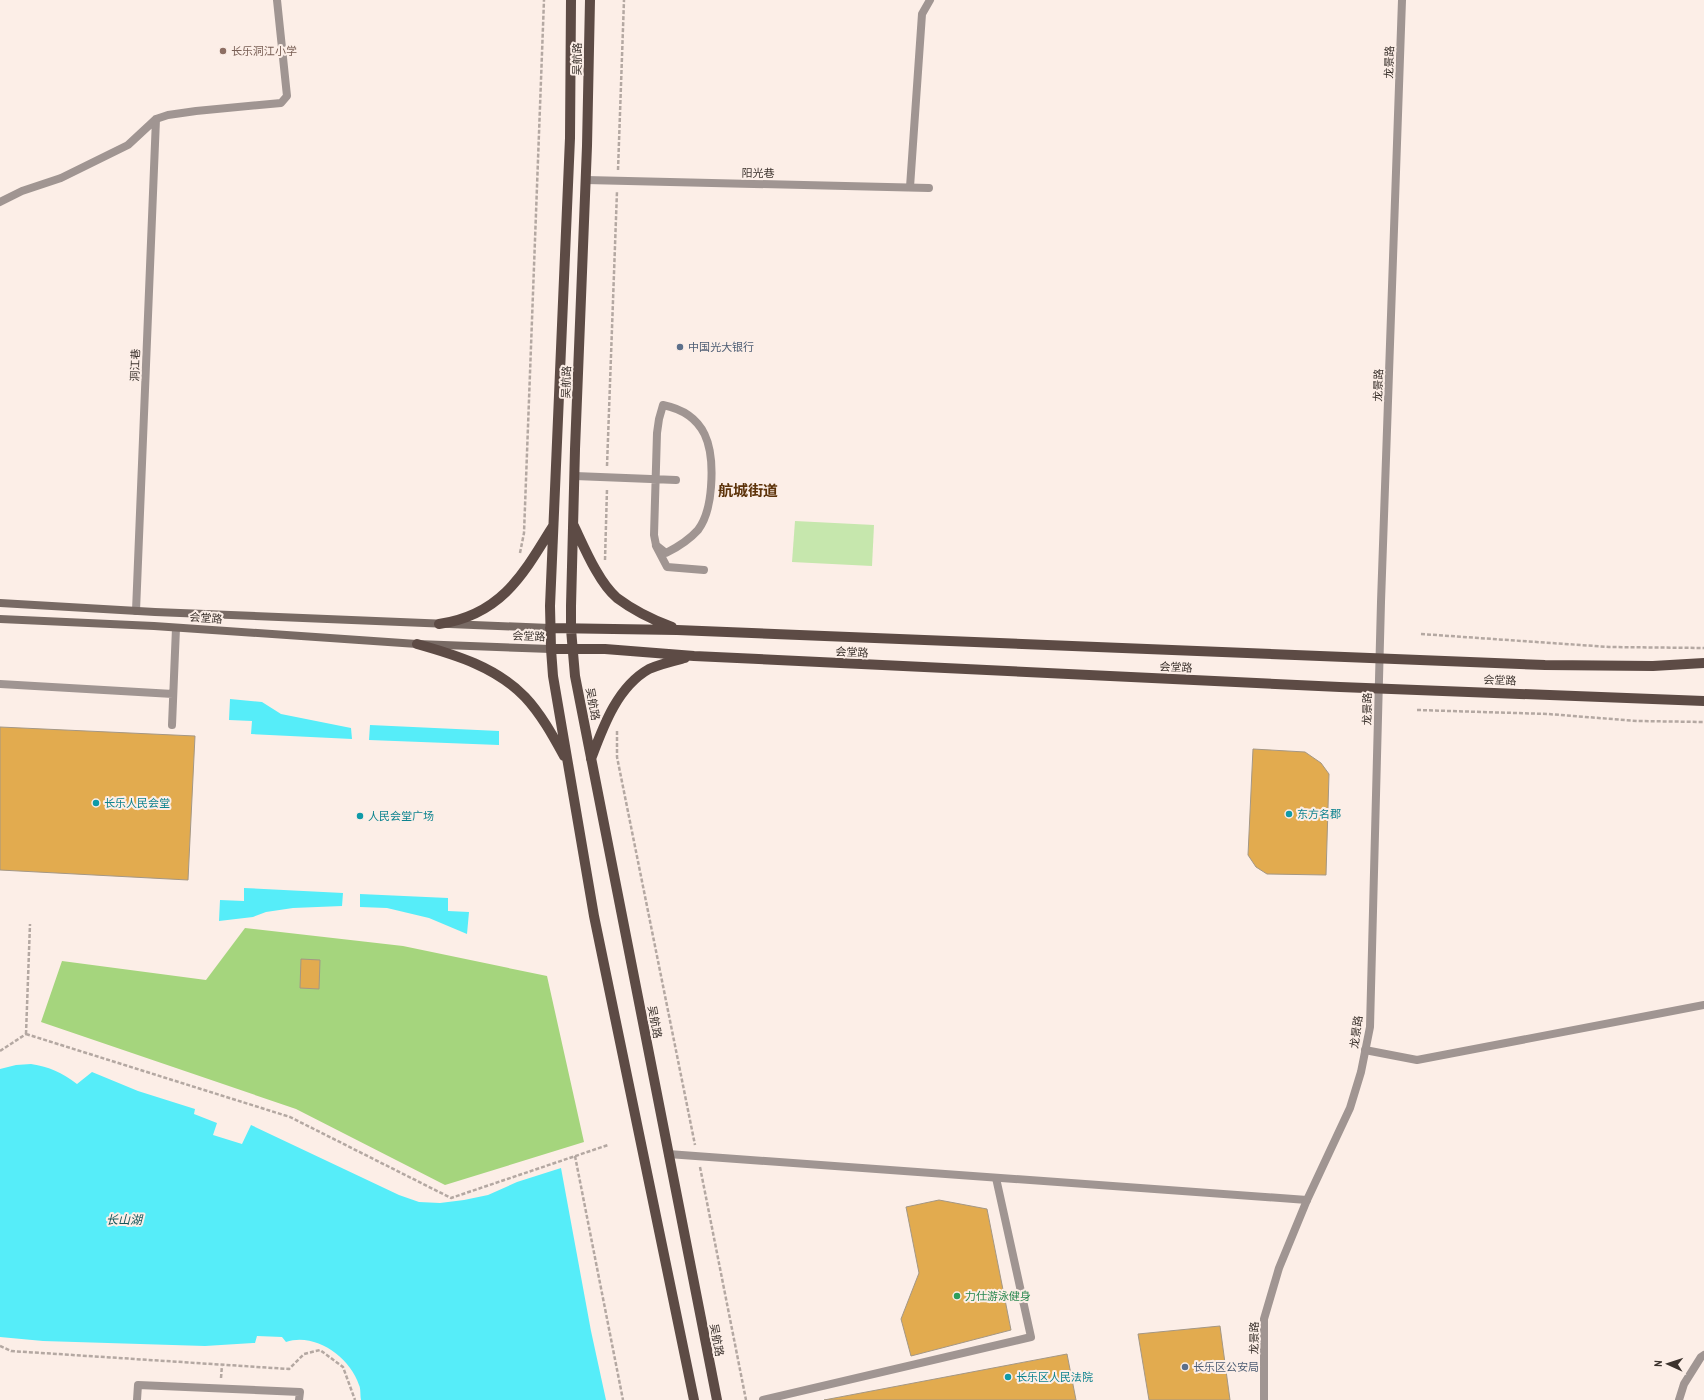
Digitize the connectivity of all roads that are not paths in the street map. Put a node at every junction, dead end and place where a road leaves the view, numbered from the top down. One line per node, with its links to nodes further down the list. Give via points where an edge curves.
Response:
1 (277, 0): 6 (street, via 287,96 281,103 196,111)
2 (571, 0): 15 (main road, 吴航路, via 570,138)
3 (590, 0): 7 (main road, 吴航路)
4 (930, 0): 8 (street, via 922,14)
5 (1402, 0): 30 (street, 龙景路)
6 (156, 119): 10 (street, via 128,145 61,178 22,191); 19 (street, 洞江巷)
7 (586, 180): 8 (street, 阳光巷); 11 (main road, 吴航路)
8 (910, 187): 9 (street, 阳光巷)
9 (930, 188)
10 (0, 202)
11 (575, 476): 12 (street); 14 (main road, 吴航路)
12 (656, 479): 13 (street); 16 (street); 16 (street, via 657,433 663,405 683,410 696,422 704,432 713,464 710,503 699,529 679,547 666,553)
13 (676, 480)
14 (573, 523): 24 (main road, 吴航路); 25 (main road, via 592,562 616,597 657,622)
15 (554, 524): 21 (main road, via 525,571 506,592 471,617); 23 (main road, 吴航路)
16 (656, 545): 17 (street, via 667,568)
17 (704, 570)
18 (0, 603): 19 (main road, 会堂路)
19 (136, 611): 21 (main road, 会堂路)
20 (0, 619): 22 (main road, 会堂路)
21 (439, 624): 23 (main road, 会堂路)
22 (176, 628): 26 (main road, 会堂路); 34 (street)
23 (550, 628): 24 (main road, 会堂路); 27 (main road, 吴航路)
24 (571, 629): 25 (main road, 会堂路); 28 (main road, 吴航路)
25 (677, 630): 30 (main road, 会堂路)
26 (417, 644): 27 (main road, 会堂路); 38 (main road, via 478,664 504,680 525,697 537,712)
27 (551, 649): 28 (main road, 会堂路); 38 (main road, 吴航路, via 553,676)
28 (572, 650): 29 (main road, 会堂路, via 605,649); 37 (main road, 吴航路)
29 (694, 656): 33 (main road, 会堂路); 37 (main road, via 649,670 624,692 610,713)
30 (1379, 658): 31 (main road, 会堂路, via 1588,666); 33 (street, 龙景路)
31 (1704, 663)
32 (0, 684): 34 (street)
33 (1378, 687): 35 (main road, 会堂路); 40 (street, 龙景路, via 1370,1020)
34 (173, 694): 36 (street)
35 (1704, 701)
36 (172, 725)
37 (591, 759): 41 (main road, 吴航路)
38 (568, 762): 47 (main road, 吴航路, via 594,916)
39 (1704, 1005): 40 (street, via 1417,1060)
40 (1365, 1050): 43 (street, 龙景路, via 1350,1108)
41 (668, 1154): 42 (street); 48 (main road, 吴航路)
42 (996, 1178): 43 (street); 49 (street, via 1031,1337)
43 (1307, 1200): 50 (street, 龙景路, via 1279,1268 1264,1319)
44 (1704, 1355): 51 (street, via 1684,1384)
45 (137, 1400): 46 (street, via 138,1385 300,1392)
46 (299, 1400)
47 (694, 1400)
48 (717, 1400)
49 (763, 1400)
50 (1264, 1400)
51 (1679, 1400)

